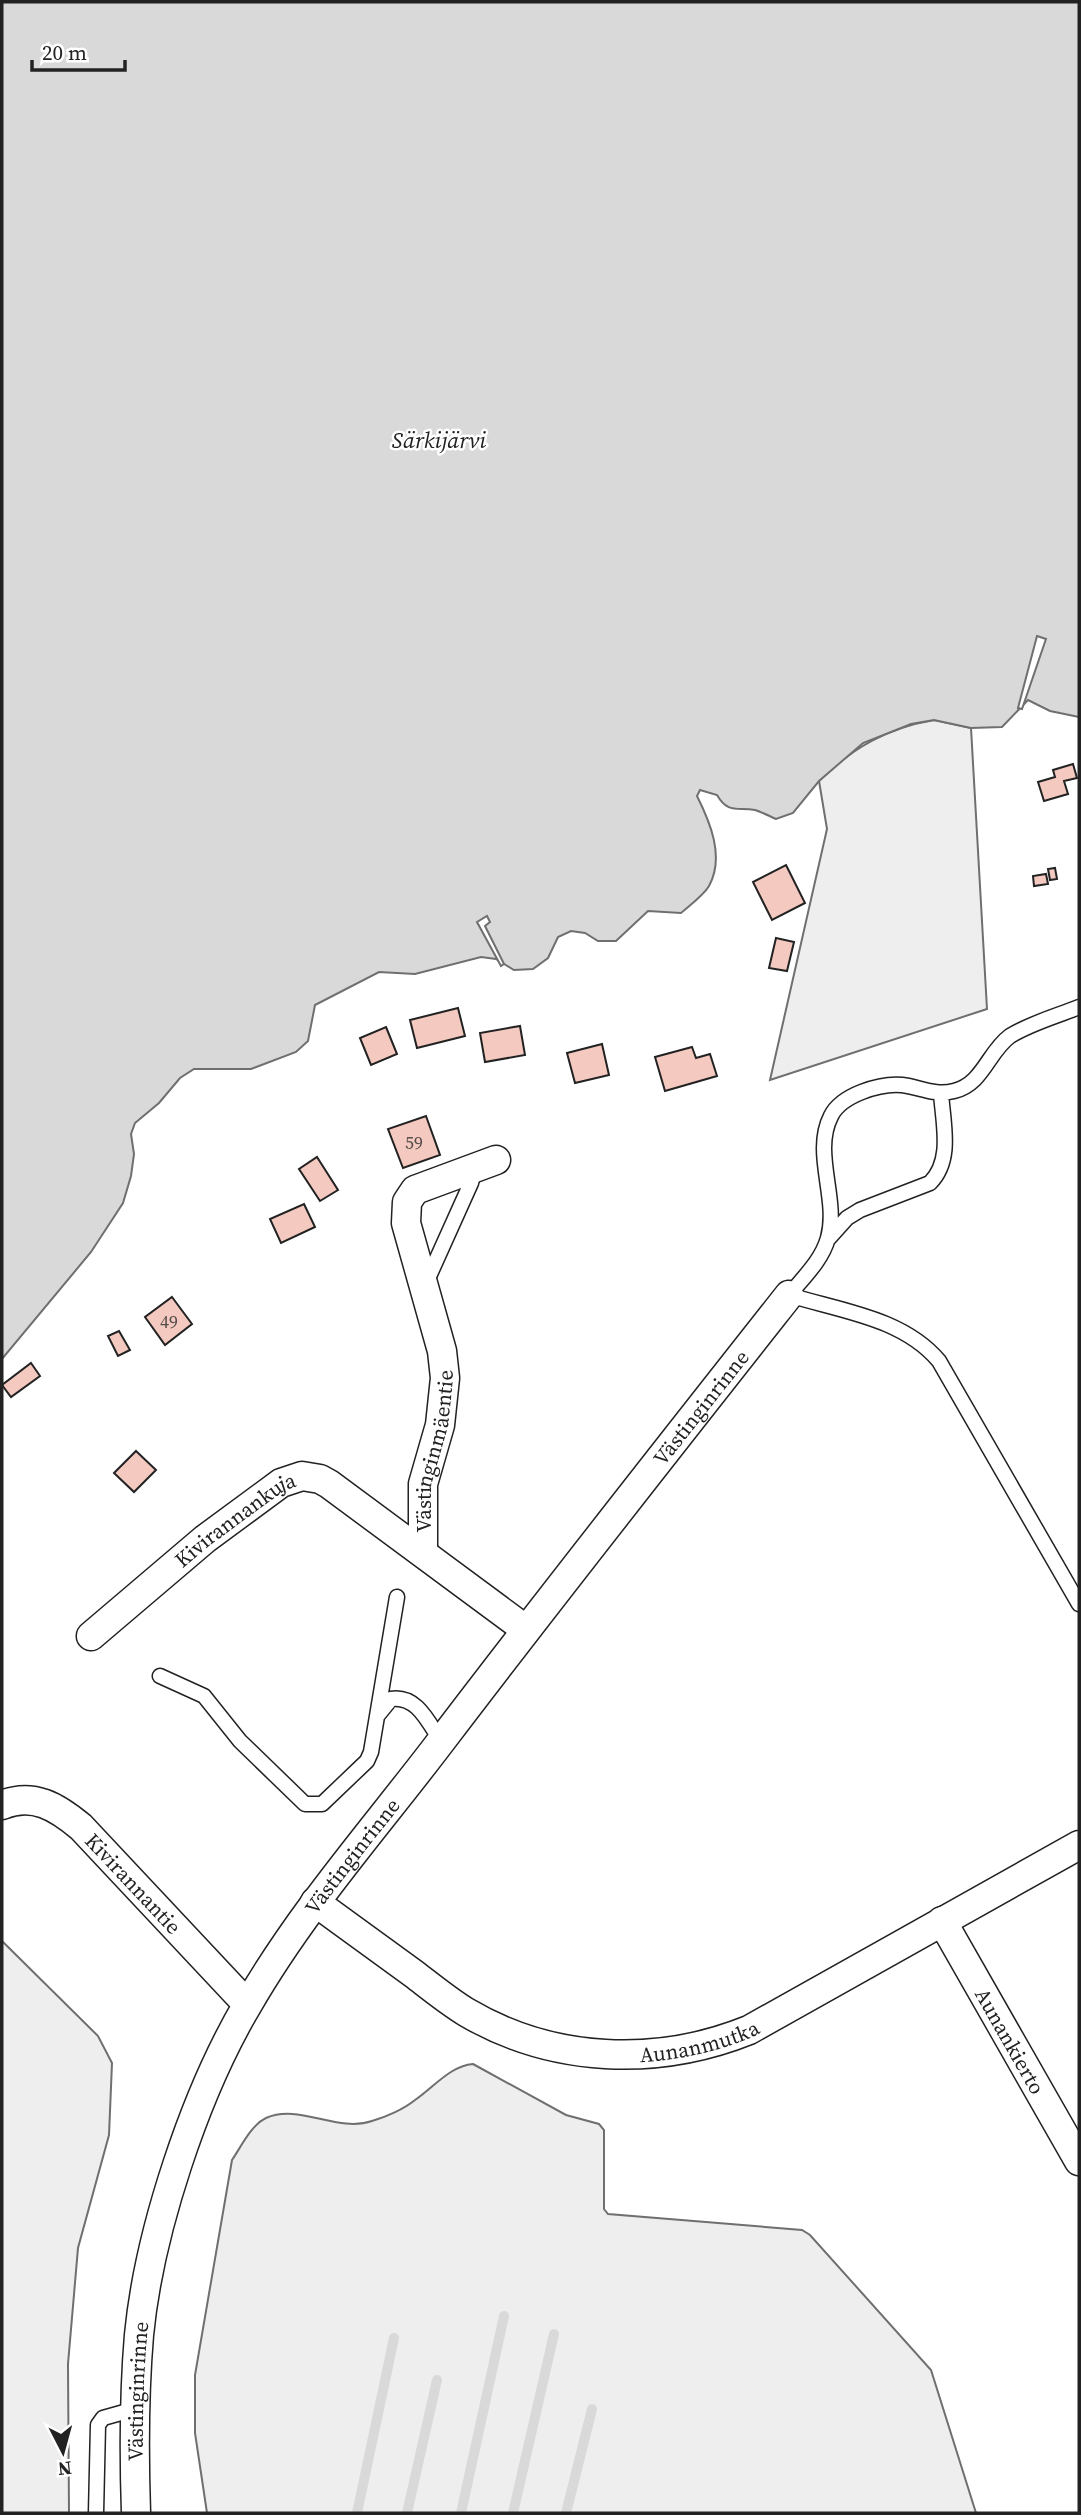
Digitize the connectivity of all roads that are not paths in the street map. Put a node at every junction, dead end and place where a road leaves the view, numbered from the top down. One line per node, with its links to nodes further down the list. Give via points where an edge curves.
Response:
1 (1079, 1007): 2 (lane, via 1011,1036 972,1083)
2 (941, 1093): 4 (lane, via 945,1149 939,1174 930,1183 847,1217); 4 (lane, via 888,1085 857,1094 832,1113 825,1139 831,1220)
3 (485, 1163): 5 (lane, via 471,1183); 5 (street, Västinginmäentie, via 422,1186 407,1202 406,1223)
4 (828, 1239): 6 (lane, via 817,1261)
5 (423, 1291): 7 (street, Västinginmäentie, via 442,1351 445,1378 440,1425 423,1484)
6 (789, 1295): 9 (lane, via 897,1328 928,1348); 10 (street, Västinginrinne)
7 (423, 1553): 10 (street, Kivirannankuja); 11 (street, Kivirannankuja, via 320,1479 290,1478 205,1539)
8 (397, 1597): 13 (lane)
9 (1079, 1604)
10 (525, 1629): 14 (street, Västinginrinne)
11 (91, 1636)
12 (160, 1676): 13 (lane, via 204,1696 240,1741 305,1804 313,1806 329,1800 367,1761)
13 (377, 1716): 14 (lane, via 391,1699 408,1700)
14 (441, 1741): 17 (street, Västinginrinne)
15 (2, 1805): 19 (street, Kivirannantie, via 39,1801 73,1820)
16 (1079, 1845): 18 (street, Aunanmutka)
17 (315, 1902): 18 (street, Aunanmutka, via 477,2018 541,2044 578,2053 622,2055 715,2044 749,2030); 19 (street, Västinginrinne)
18 (942, 1921): 20 (street, Aunankierto)
19 (247, 2004): 21 (street, Västinginrinne, via 200,2102 160,2227 139,2332)
20 (1079, 2161)
21 (135, 2409): 22 (lane, via 103,2418 98,2425); 23 (street, Västinginrinne)
22 (96, 2513)
23 (136, 2513)

